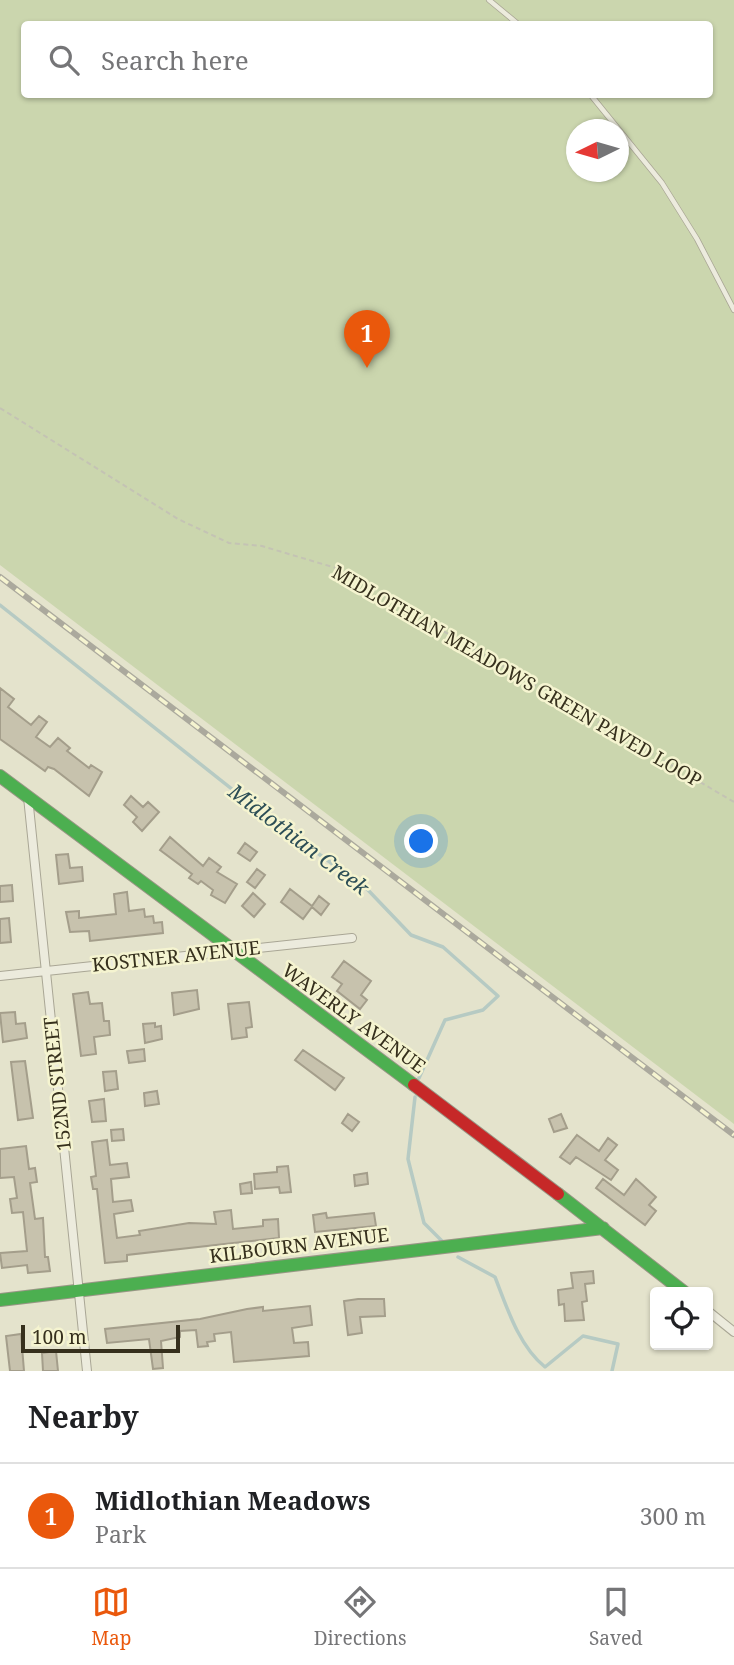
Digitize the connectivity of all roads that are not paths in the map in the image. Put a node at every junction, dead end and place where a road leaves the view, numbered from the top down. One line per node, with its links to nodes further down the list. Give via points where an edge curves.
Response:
1 (489, 0): 2 (lane)
2 (514, 21)
3 (593, 98): 4 (lane, via 662,183)
4 (734, 310)
5 (0, 776): 6 (street, WAVERLY AVENUE)
6 (28, 797): 8 (street, WAVERLY AVENUE); 9 (street, 152ND STREET)
7 (352, 938): 8 (street, KOSTNER AVENUE)
8 (229, 951): 9 (street, KOSTNER AVENUE); 11 (street, WAVERLY AVENUE)
9 (44, 971): 10 (street, KOSTNER AVENUE); 13 (street, 152ND STREET)
10 (0, 976)
11 (603, 1228): 12 (street, WAVERLY AVENUE); 13 (street, KILBOURN AVENUE)
12 (678, 1287)
13 (79, 1291): 14 (street, KILBOURN AVENUE); 17 (street, 152ND STREET)
14 (0, 1300)
15 (713, 1315): 16 (street)
16 (734, 1332)
17 (87, 1371)

